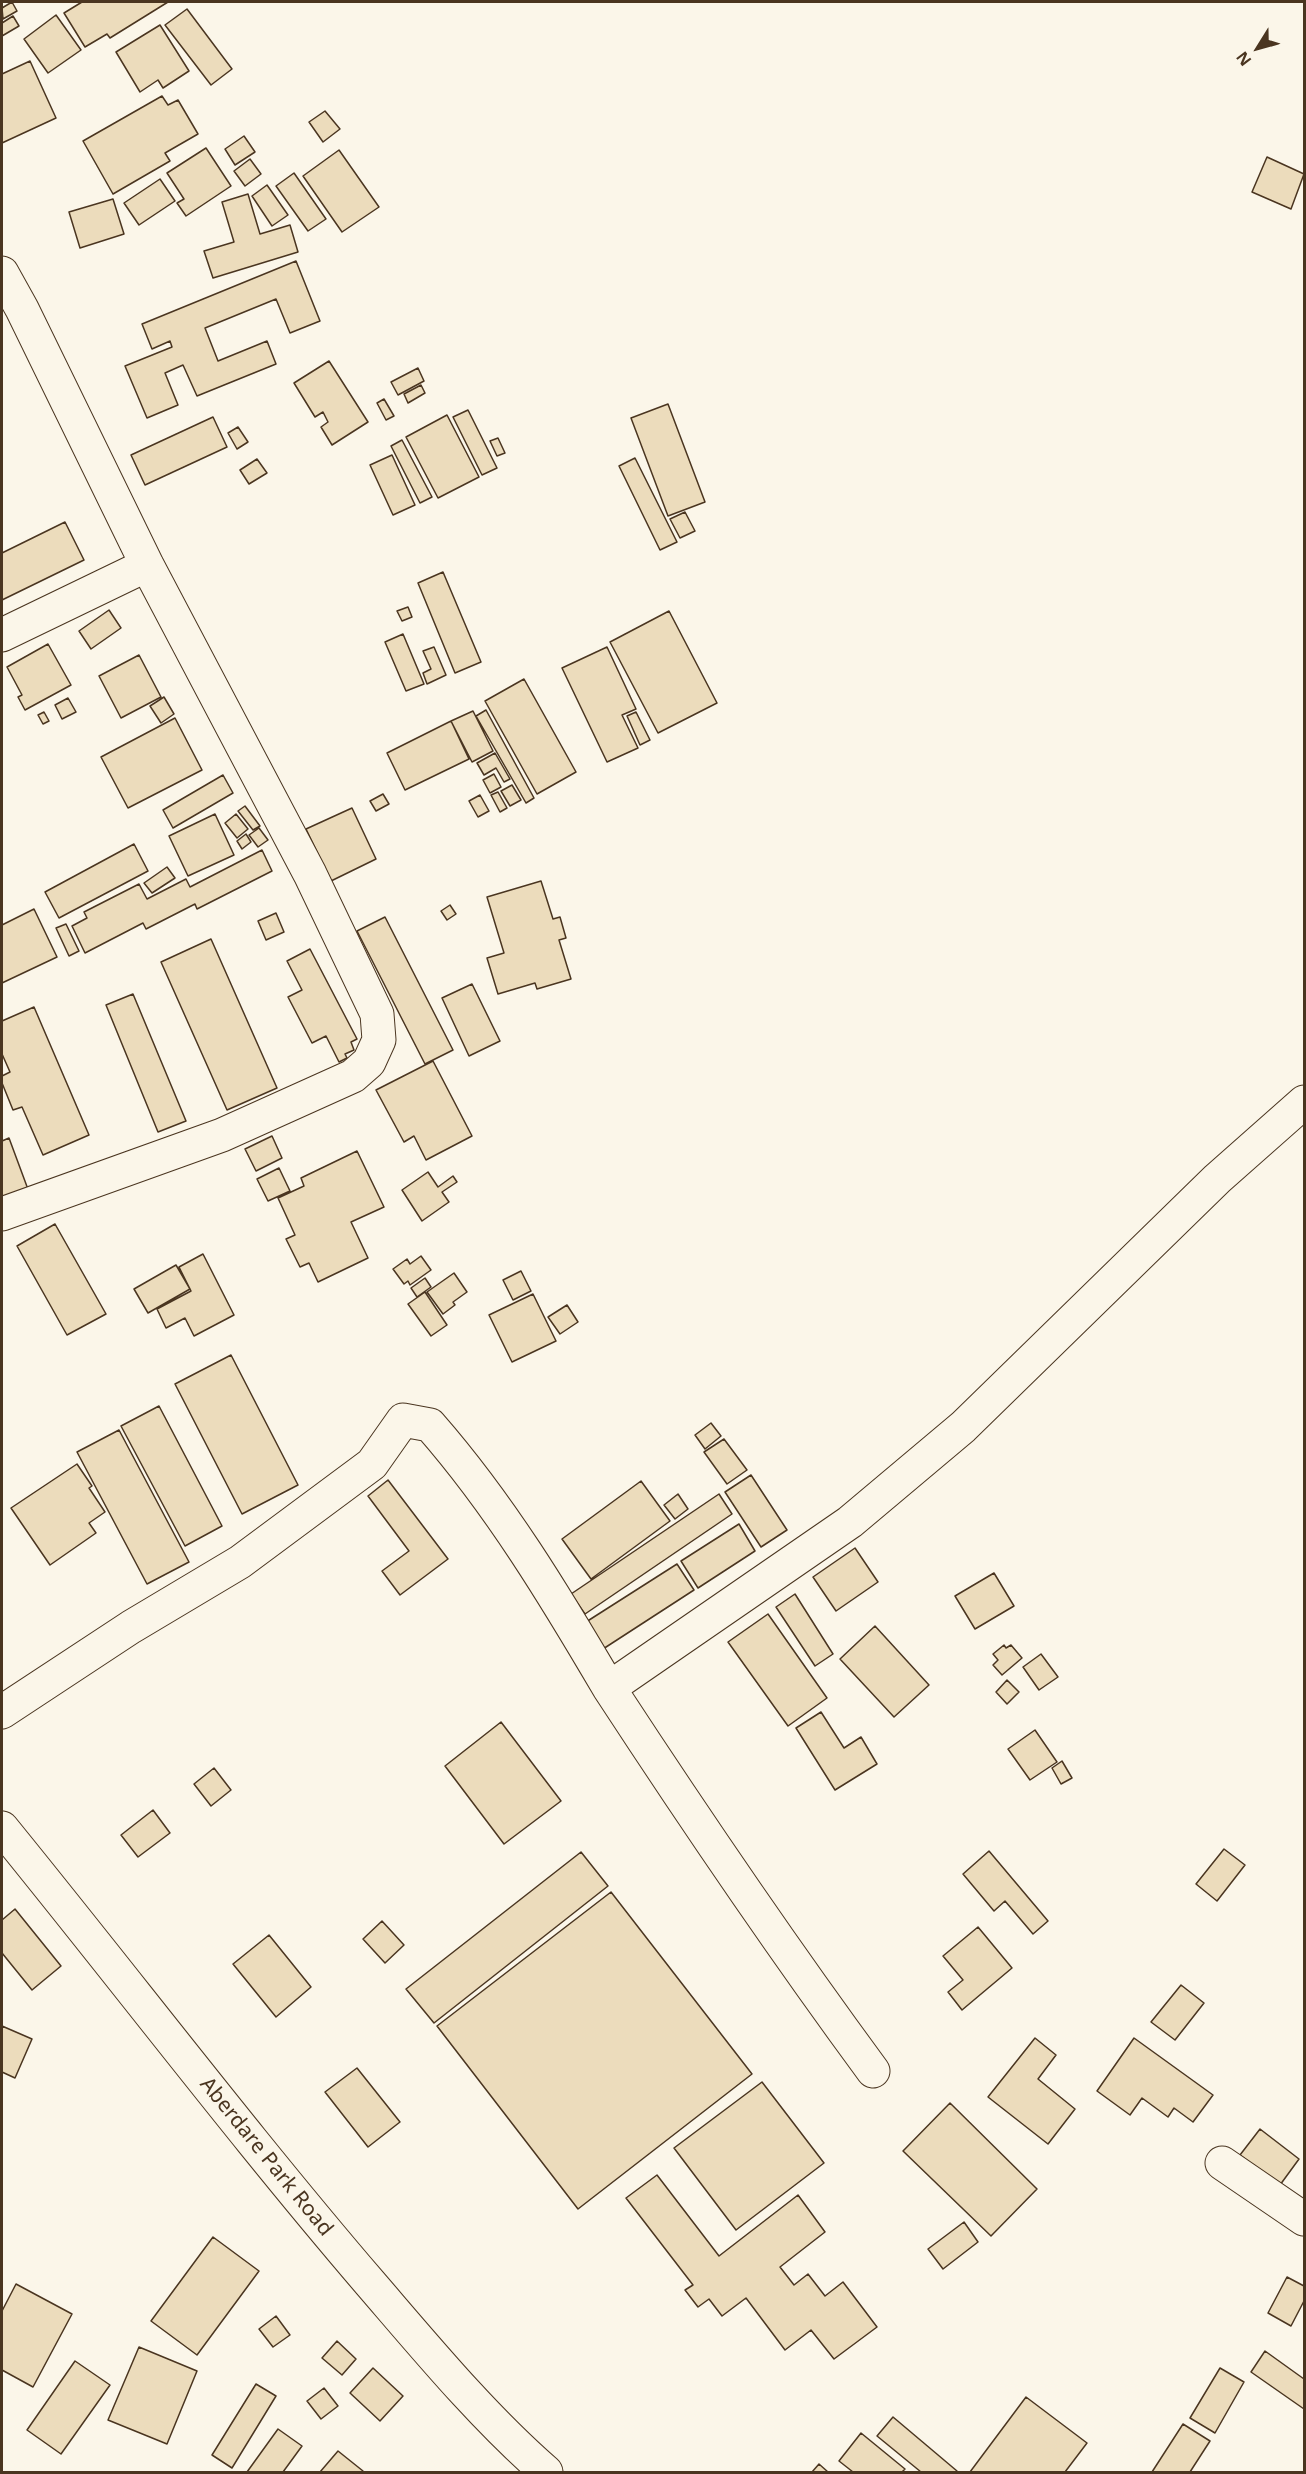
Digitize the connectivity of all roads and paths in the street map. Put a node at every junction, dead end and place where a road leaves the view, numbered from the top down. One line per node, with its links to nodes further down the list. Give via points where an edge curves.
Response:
1 (2, 273): 2 (street)
2 (147, 565): 3 (street); 5 (street, via 315,885 377,1014 379,1040 369,1062 353,1076 222,1135)
3 (2, 635)
4 (1305, 1102): 6 (street, via 1217,1179 937,1449 850,1522)
5 (2, 1214)
6 (609, 1688): 7 (street, via 559,1603 461,1461 430,1425 403,1420 372,1464 240,1562 131,1627); 9 (street, via 723,1862)
7 (2, 1712)
8 (2, 1828): 12 (street, Aberdare Park Road, via 327,2233 519,2448)
9 (873, 2072)
10 (1222, 2163): 11 (street)
11 (1305, 2219)
12 (546, 2472)

